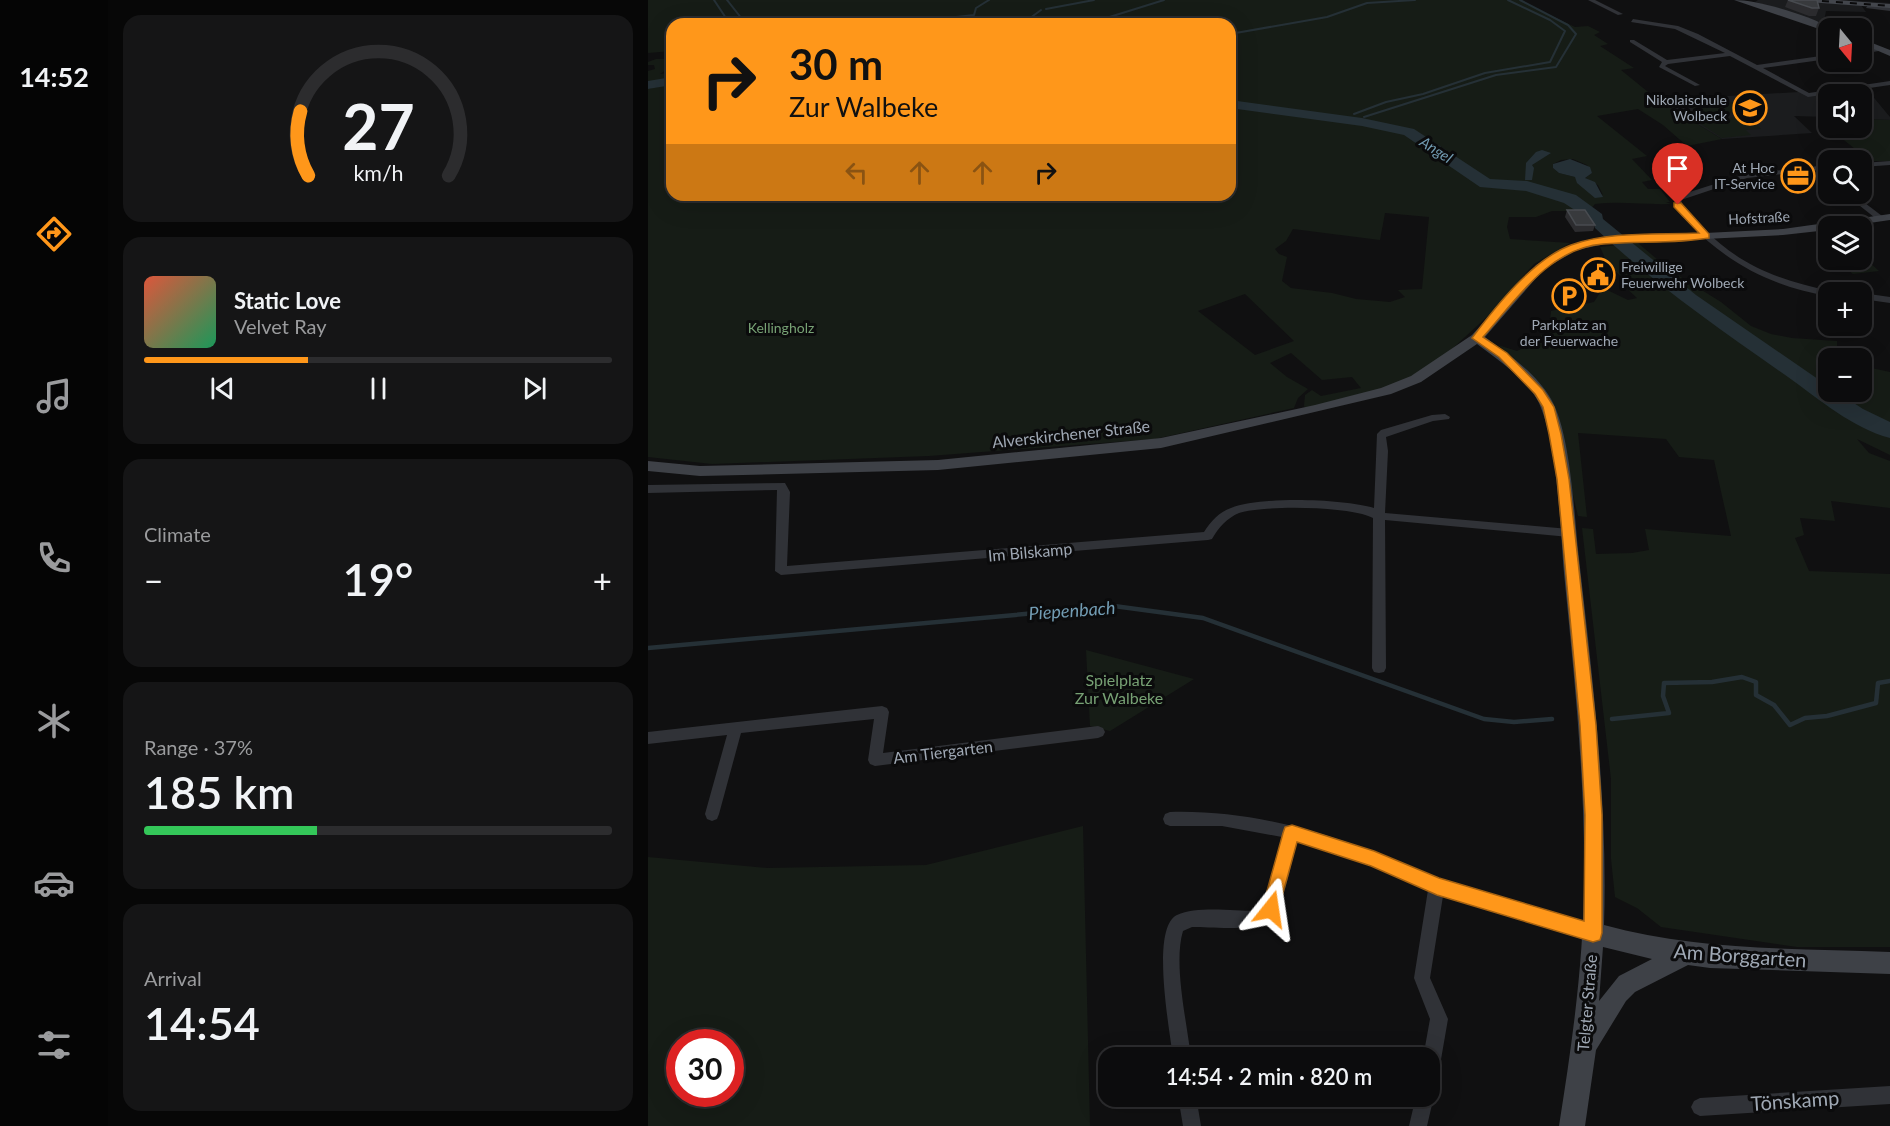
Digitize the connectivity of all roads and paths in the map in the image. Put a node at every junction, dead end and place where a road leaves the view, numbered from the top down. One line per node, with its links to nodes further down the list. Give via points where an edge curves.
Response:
1 (1591, 0): 6 (street)
2 (1738, 0): 3 (street)
3 (1751, 1): 8 (street)
4 (1868, 7): 5 (street)
5 (1890, 9)
6 (1620, 14)
7 (1634, 21): 12 (street, via 1676,27)
8 (1818, 25)
9 (1632, 41): 14 (street)
10 (1872, 45): 11 (street)
11 (1886, 51)
12 (1729, 54): 14 (street); 15 (street)
13 (1818, 58): 15 (street)
14 (1666, 62): 17 (street, via 1661,66)
15 (1758, 67): 16 (street, via 1808,95)
16 (1890, 83)
17 (1697, 85)
18 (1890, 163): 19 (street)
19 (1872, 164)
20 (1815, 168): 21 (street); 22 (street); 27 (street, via 1746,176 1677,199)
21 (1818, 168)
22 (1818, 170)
23 (1863, 204): 24 (street)
24 (1884, 218): 26 (street)
25 (1818, 228): 27 (street, Hofstraße)
26 (1890, 228)
27 (1706, 236): 28 (street, via 1746,267); 31 (street, Hofstraße, via 1591,242 1574,248 1540,267)
28 (1818, 291)
29 (1872, 297): 30 (street)
30 (1890, 300)
31 (1477, 338): 34 (street, Alverskirchener Straße, via 1400,387 1176,441 938,465); 38 (street, Telgter Straße, via 1514,365 1549,407)
32 (1446, 417): 37 (street, via 1381,436)
33 (648, 466): 34 (street, Alverskirchener Straße, via 700,471)
34 (782, 469): 35 (street)
35 (754, 485): 36 (street); 37 (street, Im Bilskamp, via 784,488 781,571 1208,536 1226,515 1256,507 1366,510)
36 (648, 489)
37 (1379, 516): 38 (street, Im Bilskamp); 39 (street)
38 (1569, 533): 47 (street, Telgter Straße, via 1594,815)
39 (1378, 668)
40 (736, 728): 41 (street, Am Tiergarten, via 882,712 875,760); 42 (street, Am Tiergarten); 43 (street)
41 (1098, 732)
42 (648, 738)
43 (712, 814)
44 (1170, 819): 45 (street, via 1233,822)
45 (1292, 833): 46 (street, via 1374,859); 51 (street, via 1271,909 1265,915 1255,919 1186,920 1175,928 1172,962)
46 (1437, 886): 47 (street); 52 (street, via 1422,978 1439,1019)
47 (1593, 933): 48 (street, Am Borggarten); 50 (street, Telgter Straße)
48 (1685, 954): 49 (street, Am Borggarten); 50 (street, via 1627,984)
49 (1890, 963)
50 (1584, 1046): 59 (street, Telgter Straße)
51 (1181, 1047)
52 (1434, 1047)
53 (1890, 1095): 56 (street, Tönskamp)
54 (1189, 1107): 57 (street)
55 (1422, 1107): 58 (street)
56 (1700, 1107)
57 (1192, 1126)
58 (1418, 1126)
59 (1572, 1126)

